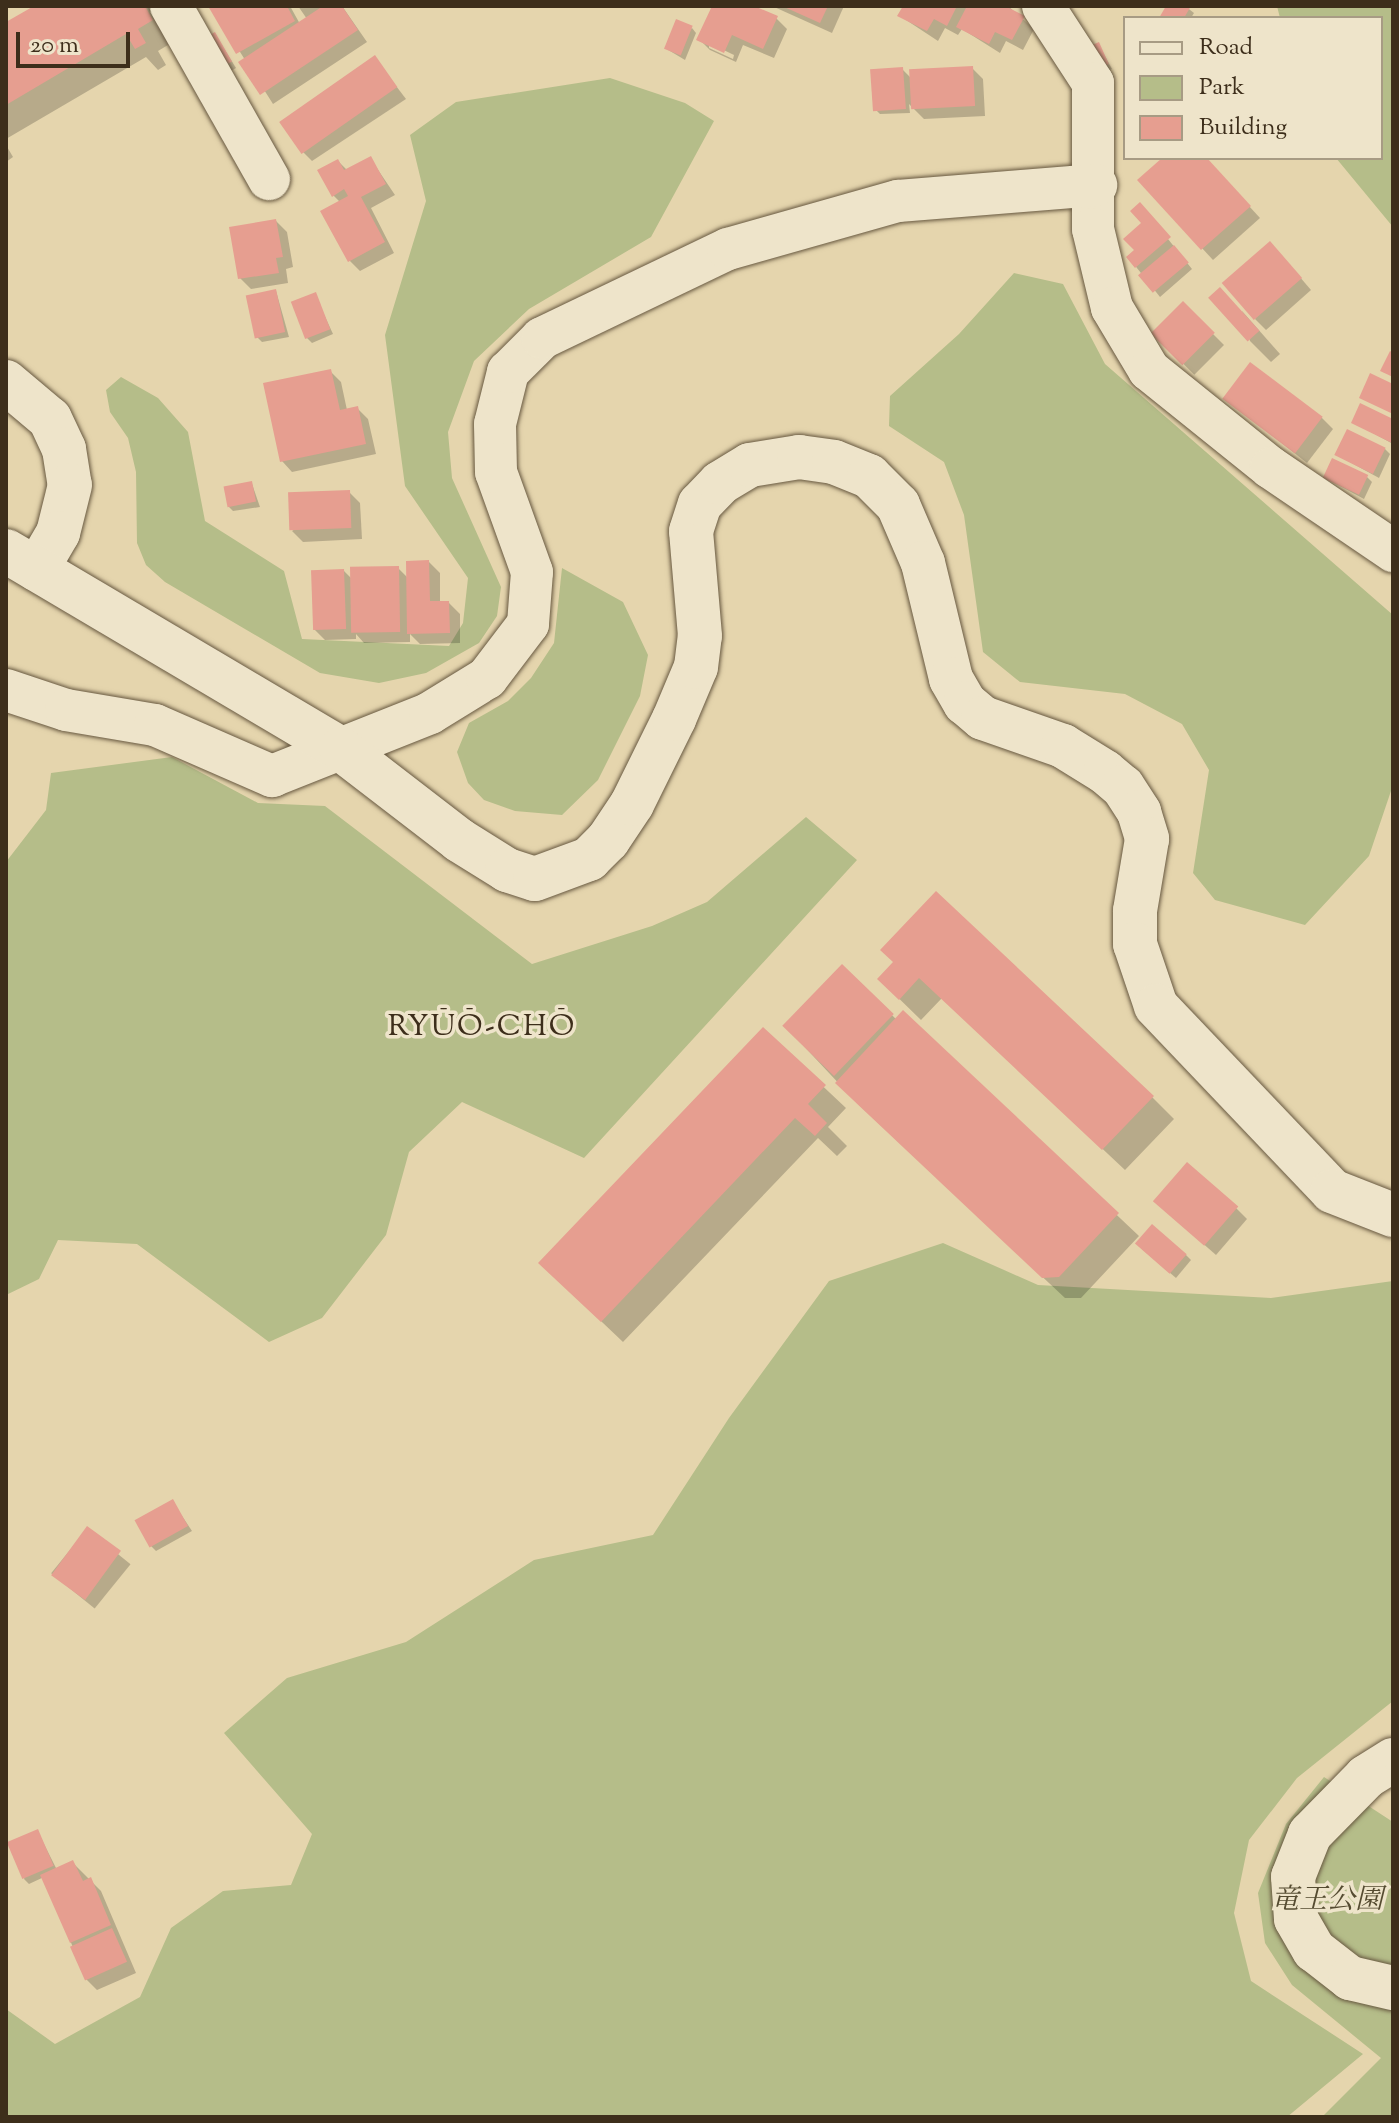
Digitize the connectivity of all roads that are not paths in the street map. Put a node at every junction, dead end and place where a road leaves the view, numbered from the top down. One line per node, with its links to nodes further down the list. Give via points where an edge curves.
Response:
1 (171, 6): 3 (street)
2 (1043, 6): 4 (street, via 1093,83)
3 (269, 179)
4 (1096, 185): 6 (street, via 1093,229 1112,308 1149,370 1271,468); 9 (street, via 898,201 728,249 542,338 508,372 495,424 496,472 532,572 528,624 487,678 430,713)
5 (6, 382): 7 (street, via 50,419 68,473 58,533)
6 (1393, 551)
7 (21, 560): 9 (street)
8 (6, 690): 9 (street, via 66,710 155,725 272,776)
9 (341, 749): 10 (street, via 459,840 507,870 535,879 564,872 598,849 632,804 696,667 700,636 691,531 700,504 720,483 750,465 799,457 834,462 869,476 898,505 923,563 951,679 965,703 983,718 1063,746 1105,772 1123,787 1139,812 1147,839 1135,944 1156,1006 1332,1191)
10 (1393, 1215)
11 (1393, 1760): 12 (street, via 1366,1777 1310,1834 1293,1877 1296,1919 1314,1950 1350,1978)
12 (1393, 1988)

